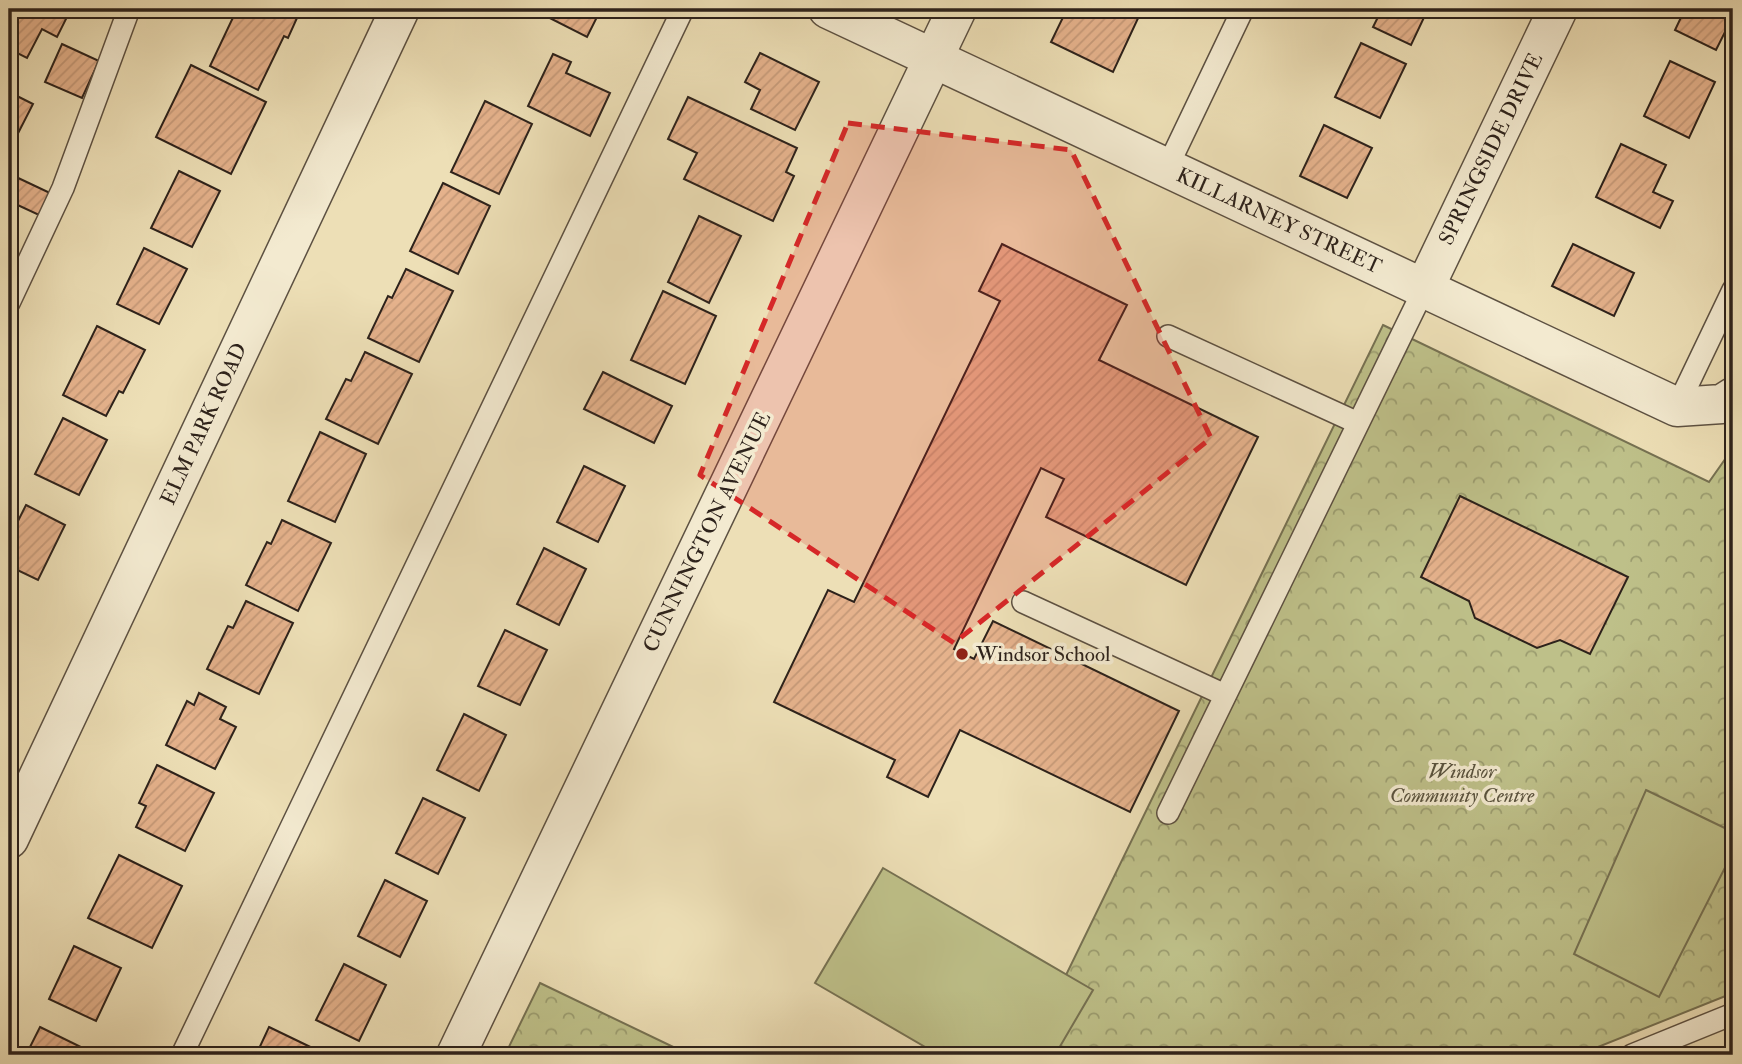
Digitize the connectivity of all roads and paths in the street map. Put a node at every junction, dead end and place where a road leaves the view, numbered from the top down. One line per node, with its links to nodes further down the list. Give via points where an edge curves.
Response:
1 (129, 9): 12 (lane, via 63,188)
2 (400, 9): 20 (street, ELM PARK ROAD)
3 (683, 9): 22 (lane)
4 (828, 9): 8 (street, KILLARNEY STREET)
5 (957, 9): 8 (street, CUNNINGTON AVENUE)
6 (1243, 9): 9 (lane)
7 (1558, 9): 10 (street, SPRINGSIDE DRIVE)
8 (933, 59): 9 (street, KILLARNEY STREET); 23 (street, CUNNINGTON AVENUE)
9 (1167, 168): 10 (street, KILLARNEY STREET)
10 (1424, 289): 15 (street, KILLARNEY STREET); 16 (lane)
11 (1733, 290): 15 (lane)
12 (9, 303)
13 (1168, 336): 16 (lane)
14 (1733, 397): 15 (street, KILLARNEY STREET, via 1722,404)
15 (1676, 407)
16 (1358, 423): 18 (lane)
17 (1023, 602): 18 (lane)
18 (1225, 695): 19 (lane)
19 (1168, 813)
20 (9, 839)
21 (1733, 1014): 24 (lane)
22 (182, 1055)
23 (456, 1055)
24 (1632, 1055)

